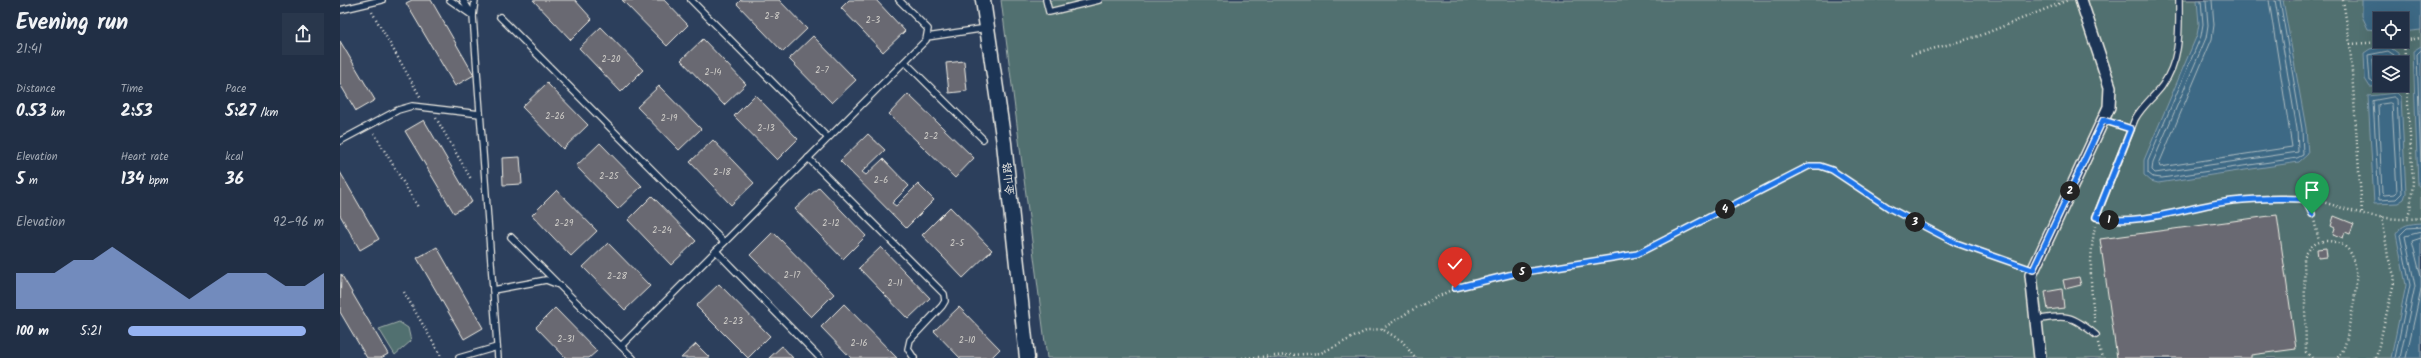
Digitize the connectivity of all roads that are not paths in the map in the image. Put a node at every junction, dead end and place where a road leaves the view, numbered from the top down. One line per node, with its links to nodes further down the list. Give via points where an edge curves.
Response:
1 (382, 0): 12 (lane)
2 (450, 0): 13 (lane)
3 (463, 0): 13 (lane)
4 (475, 0): 13 (lane)
5 (691, 0): 21 (lane)
6 (899, 0): 16 (lane, via 928,29)
7 (982, 0): 15 (street, 金山路)
8 (1046, 0): 9 (lane, via 1049,12)
9 (1099, 0)
10 (2081, 0): 19 (street, via 2110,87 2109,107)
11 (2178, 0): 20 (lane, via 2176,62 2161,87 2142,107)
12 (340, 10)
13 (473, 16): 18 (lane)
14 (500, 17): 27 (lane)
15 (987, 28): 16 (lane); 40 (street, 金山路, via 1004,144)
16 (927, 37): 17 (lane)
17 (905, 62): 21 (lane); 22 (lane)
18 (480, 114): 23 (lane, via 423,106 398,110); 30 (lane)
19 (2103, 120): 20 (lane); 31 (street, via 2031,275)
20 (2131, 129): 25 (lane)
21 (828, 138): 24 (lane)
22 (984, 139)
23 (340, 141)
24 (808, 158): 27 (lane); 39 (lane, via 944,294 945,301 942,306 910,340 908,349)
25 (2096, 217)
26 (511, 236): 29 (lane)
27 (724, 242): 28 (lane)
28 (716, 250): 33 (lane); 38 (lane)
29 (559, 285): 30 (lane, via 546,280); 33 (lane)
30 (493, 290): 34 (lane)
31 (2035, 320): 32 (lane, via 2064,316 2080,322); 41 (street)
32 (2096, 335)
33 (621, 346): 37 (lane)
34 (497, 347): 35 (lane); 36 (lane)
35 (459, 358)
36 (498, 358)
37 (633, 358)
38 (820, 358)
39 (914, 358)
40 (1027, 358)
41 (2040, 358)

